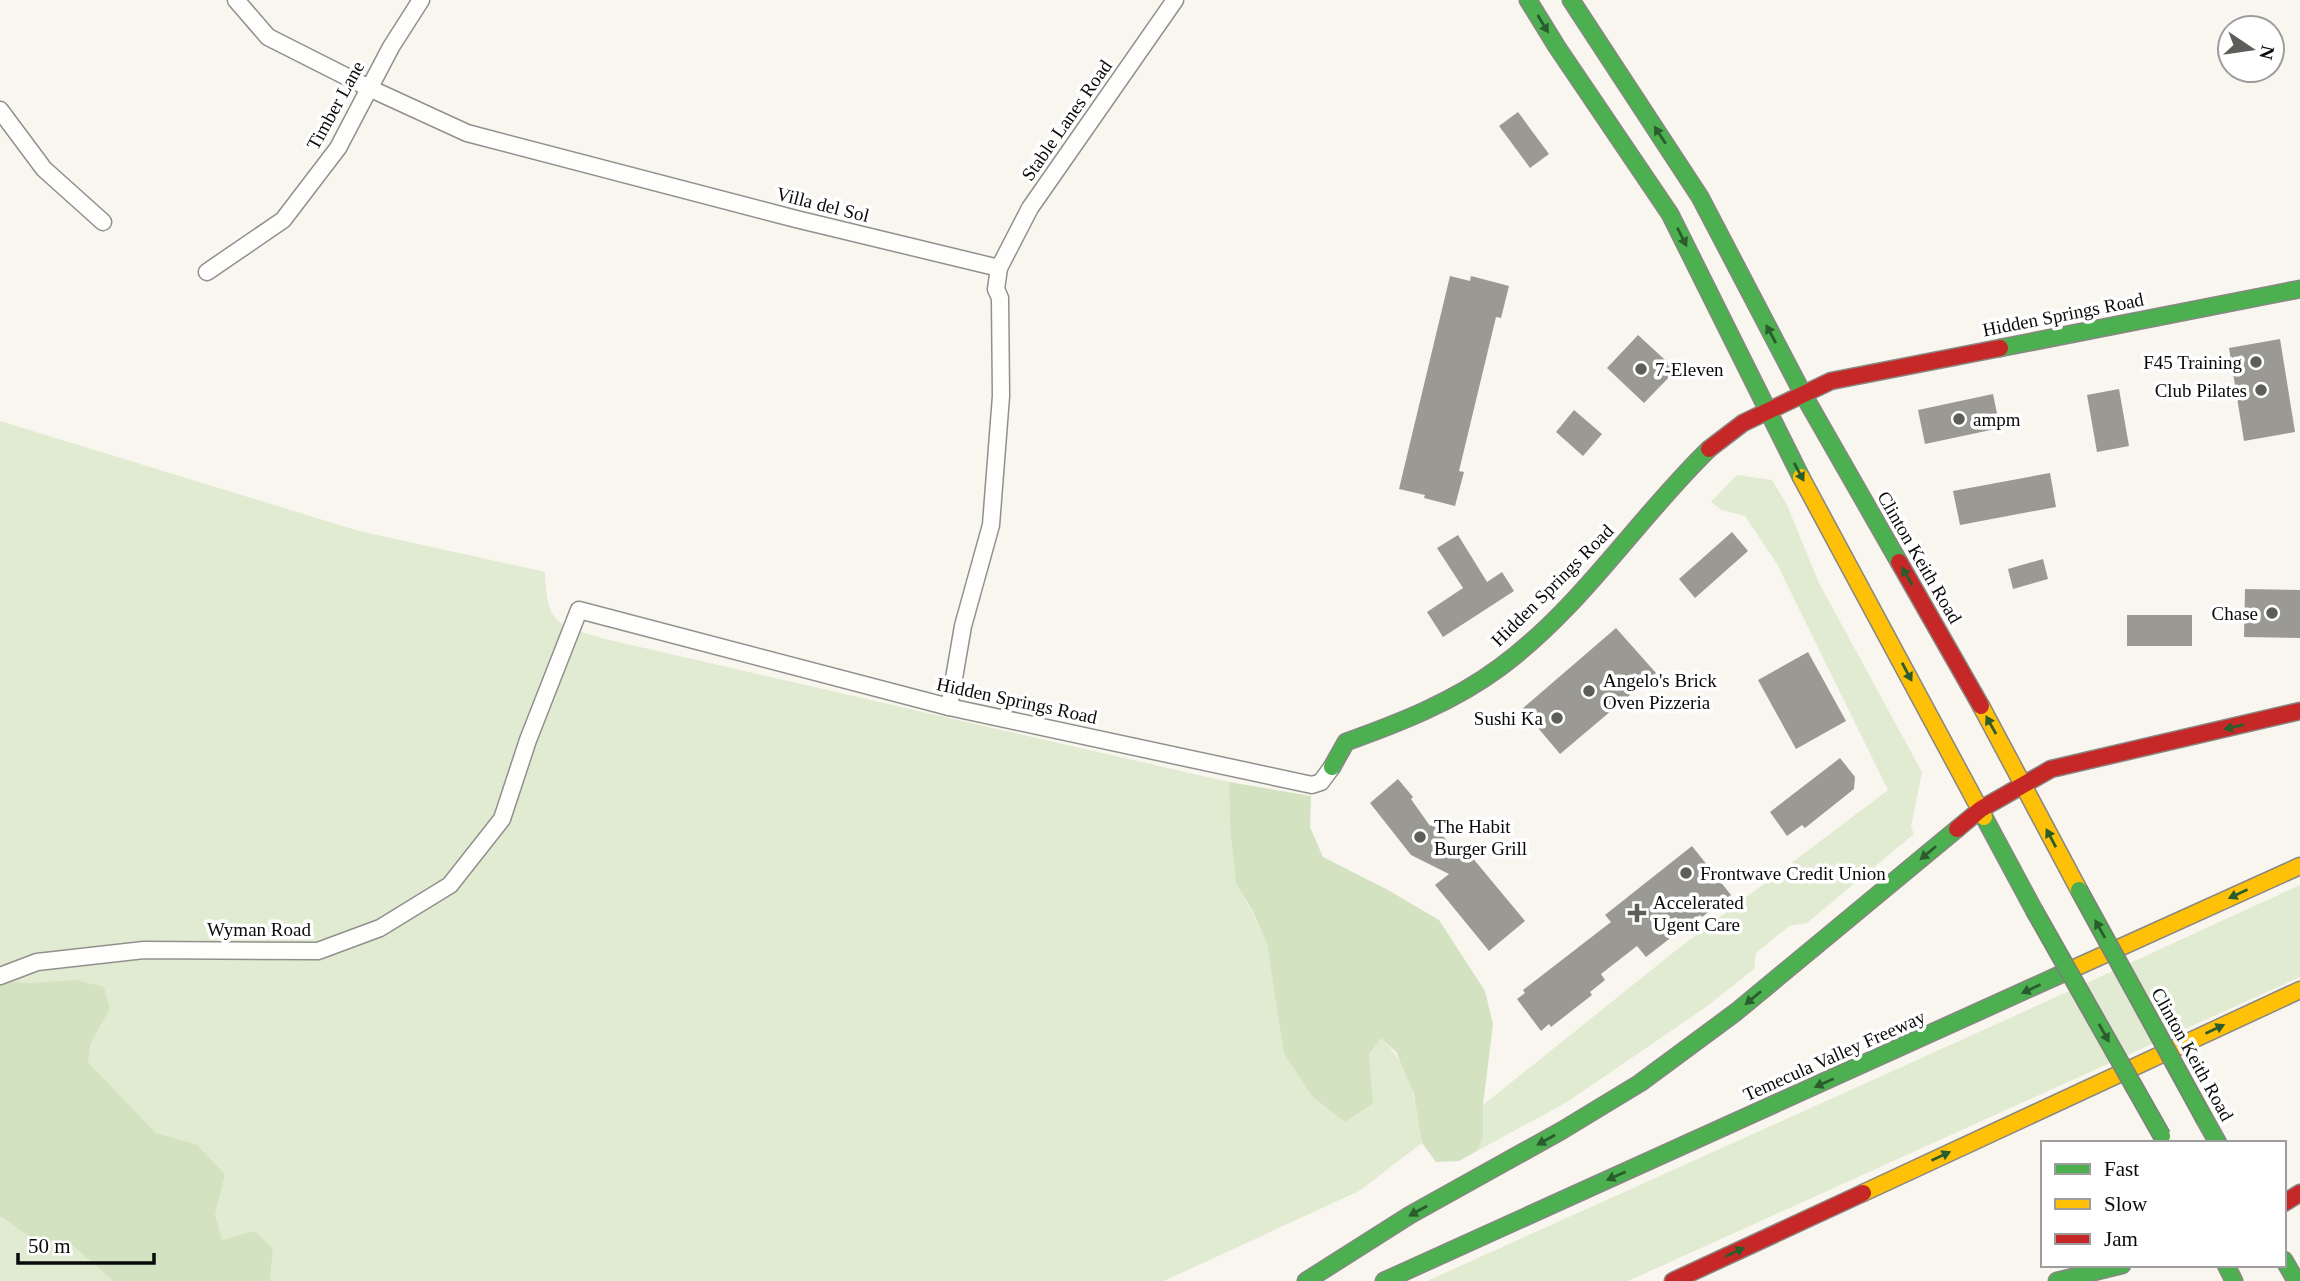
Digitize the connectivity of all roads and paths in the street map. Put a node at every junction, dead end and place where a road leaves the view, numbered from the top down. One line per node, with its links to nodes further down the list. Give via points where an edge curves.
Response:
1 (236, 0): 6 (street, Villa del Sol, via 268,37)
2 (421, 0): 6 (street, Timber Lane)
3 (1175, 0): 9 (street, Stable Lanes Road, via 1030,208)
4 (1528, 0): 13 (main road, one-way to 13, via 1670,214)
5 (1564, 3): 12 (main road, Clinton Keith Road, one-way to 5, via 1700,197 1585,23)
6 (369, 88): 9 (street, Villa del Sol, via 467,133); 10 (street, Timber Lane, via 338,148 283,220)
7 (0, 110): 8 (street, via 44,169)
8 (103, 222)
9 (999, 268): 15 (street, via 1001,397 991,525 963,626)
10 (207, 272)
11 (2300, 289): 12 (main road, Hidden Springs Road, via 1835,379)
12 (1803, 394): 13 (main road, Hidden Springs Road); 18 (main road, Clinton Keith Road, one-way to 12)
13 (1768, 411): 17 (main road, Hidden Springs Road, via 1719,440 1576,597 1507,662 1424,711 1346,742); 19 (main road, one-way to 19)
14 (579, 610): 15 (street, Hidden Springs Road); 21 (street, Wyman Road, via 502,819 450,886 380,928 318,951 144,950 37,962)
15 (949, 707): 17 (street, Hidden Springs Road, via 1312,785 1321,782)
16 (2300, 711): 18 (main road, one-way to 18, via 2051,769)
17 (1332, 767)
18 (2024, 785): 19 (main road); 24 (main road, Clinton Keith Road, one-way to 18, bridge)
19 (1981, 809): 23 (main road, one-way to 23, bridge); 27 (main road, one-way to 27, via 1735,1013 1640,1083 1410,1215)
20 (2300, 866): 28 (main road, Temecula Valley Freeway, one-way to 28)
21 (0, 976)
22 (2300, 990): 29 (main road, one-way to 22)
23 (2164, 1140)
24 (2217, 1141)
25 (2286, 1264): 31 (main road)
26 (2114, 1267): 30 (main road)
27 (1306, 1281)
28 (1384, 1281)
29 (1674, 1281)
30 (2057, 1281)
31 (2296, 1281)

